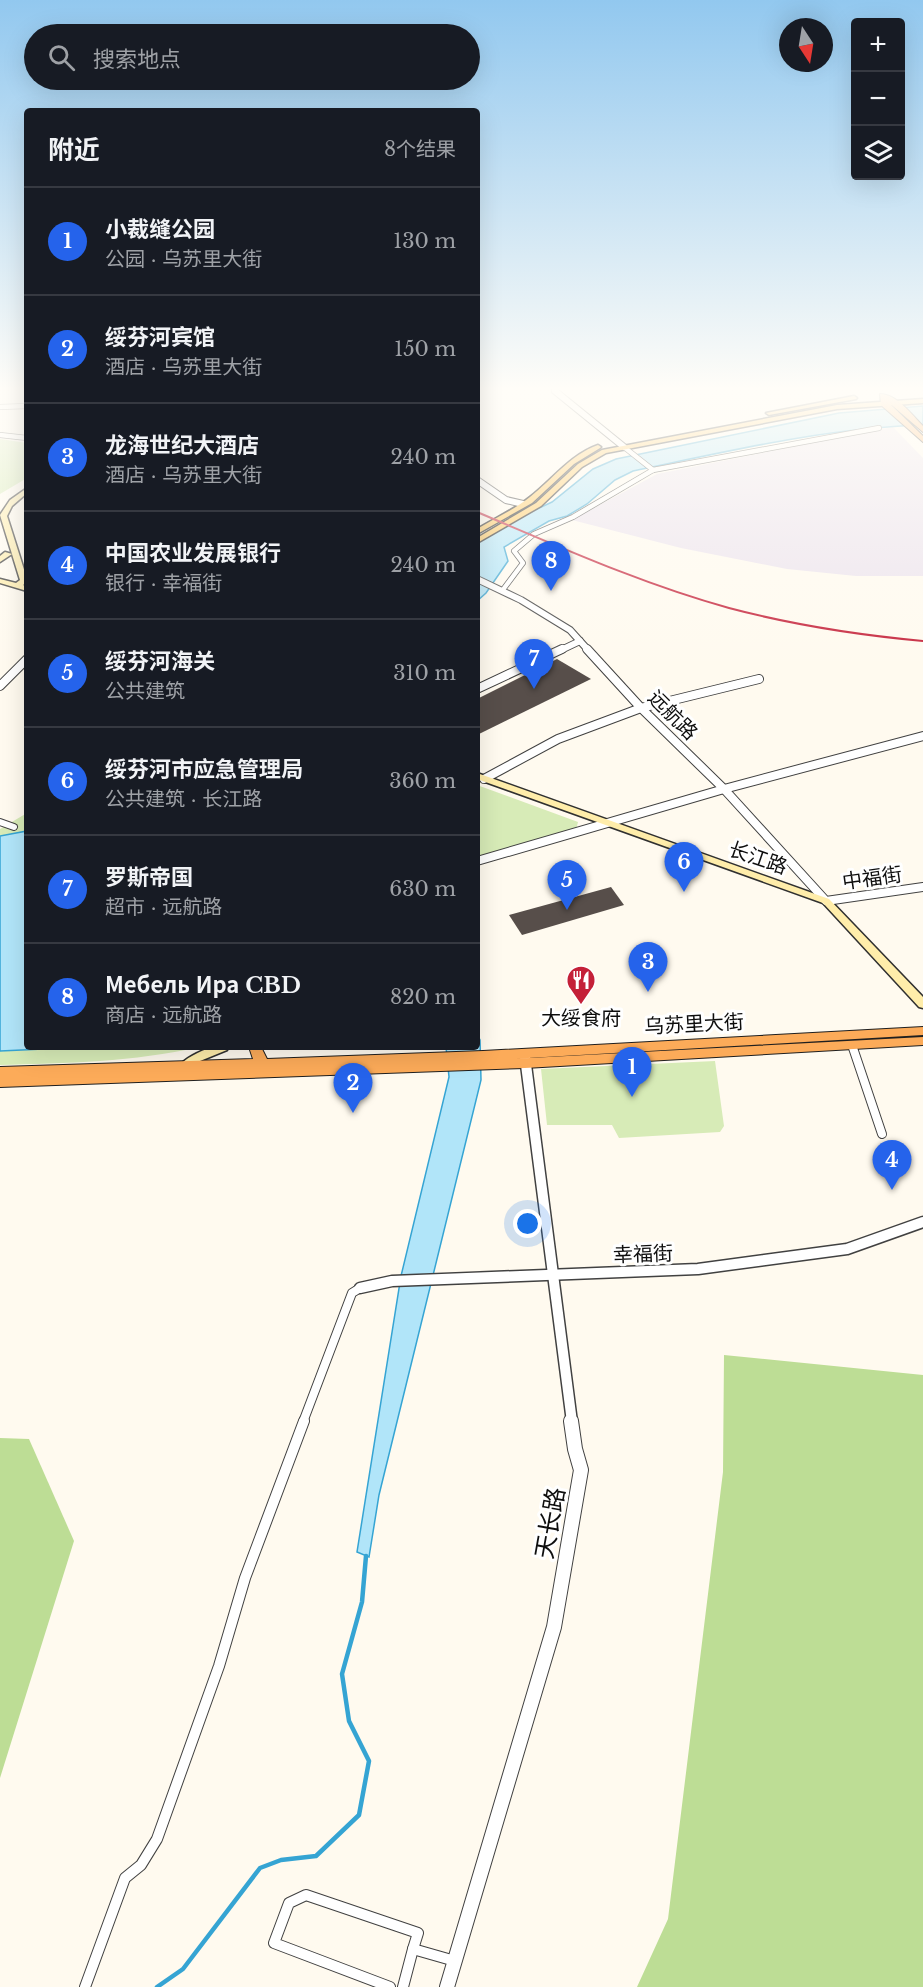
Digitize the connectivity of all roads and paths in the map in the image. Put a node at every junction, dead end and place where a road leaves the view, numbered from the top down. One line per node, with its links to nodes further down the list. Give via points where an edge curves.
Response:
1 (482, 484): 7 (street, via 506,500)
2 (549, 484): 7 (main road)
3 (562, 484): 11 (main road, via 545,499)
4 (626, 484): 18 (street, via 519,544 514,551 523,563)
5 (24, 485): 8 (main road)
6 (24, 492): 17 (main road, via 5,509 3,516)
7 (523, 504): 10 (main road)
8 (0, 507)
9 (0, 530): 12 (main road)
10 (480, 530)
11 (480, 539)
12 (8, 554): 13 (main road); 17 (main road)
13 (0, 560)
14 (0, 576): 17 (main road)
15 (480, 580): 18 (street, 远航路)
16 (0, 581): 17 (main road)
17 (23, 583)
18 (502, 591): 19 (street, 远航路, via 550,616)
19 (580, 641): 23 (street); 24 (street, 远航路)
20 (24, 662): 22 (street)
21 (759, 679): 24 (street)
22 (0, 686)
23 (480, 687)
24 (641, 708): 26 (street, via 558,739); 27 (street, 远航路)
25 (923, 736): 27 (street)
26 (481, 778): 29 (main road, 长江路)
27 (724, 789): 29 (street); 33 (street, 远航路)
28 (0, 822): 30 (street)
29 (608, 824): 31 (street); 33 (main road, 长江路)
30 (14, 827)
31 (480, 860)
32 (923, 887): 33 (street, 中福街)
33 (826, 901): 34 (main road, 长江路)
34 (923, 1004)
35 (923, 1031): 40 (highway, 乌苏里大街)
36 (923, 1041): 37 (highway, 乌苏里大街)
37 (852, 1045): 40 (highway, 乌苏里大街); 46 (street)
38 (214, 1050): 43 (main road)
39 (256, 1050): 42 (highway)
40 (525, 1058): 41 (highway, 乌苏里大街); 48 (street, 天长路)
41 (450, 1061): 42 (highway, 乌苏里大街); 43 (highway, 乌苏里大街)
42 (264, 1063): 43 (highway, 乌苏里大街)
43 (180, 1071): 44 (highway, 乌苏里大街); 45 (highway, 乌苏里大街)
44 (0, 1072)
45 (0, 1082)
46 (882, 1134)
47 (923, 1222): 48 (street, 幸福街, via 847,1250 698,1269)
48 (554, 1275): 49 (street, 幸福街, via 392,1281); 51 (street, 天长路, via 575,1449 581,1470 554,1626)
49 (360, 1288): 52 (street, via 352,1293 341,1319 273,1499 157,1839 141,1865 125,1878)
50 (413, 1948): 51 (street); 53 (street, via 418,1933 306,1894 289,1903 274,1943); 54 (street)
51 (454, 1962): 55 (street, 天长路)
52 (85, 1987)
53 (390, 1987)
54 (403, 1987)
55 (447, 1987)

